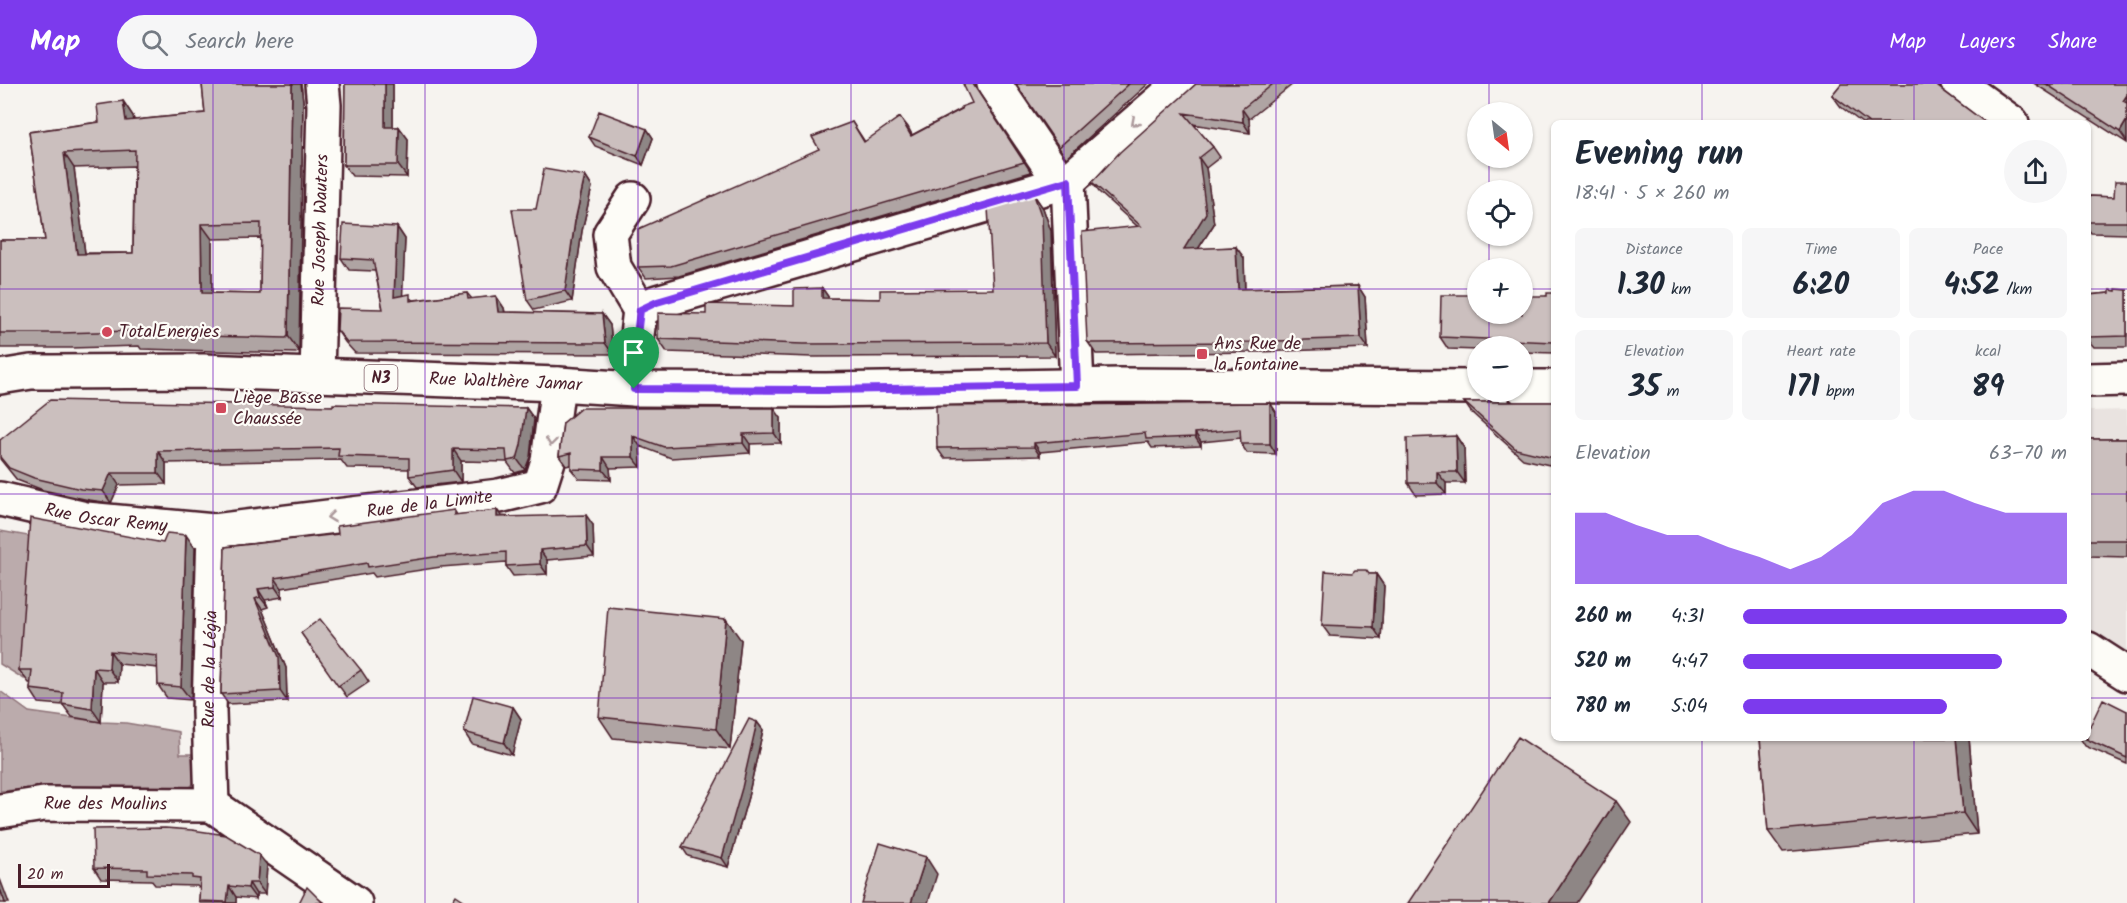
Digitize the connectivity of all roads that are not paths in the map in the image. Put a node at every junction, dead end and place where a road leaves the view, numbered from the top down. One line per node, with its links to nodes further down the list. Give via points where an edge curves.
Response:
1 (322, 84): 10 (street, Rue Joseph Wauters)
2 (994, 84): 6 (street)
3 (1180, 84): 6 (street, one-way to 6)
4 (1958, 84): 5 (street)
5 (2008, 120)
6 (1065, 182): 8 (street); 15 (street)
7 (633, 199): 8 (street, via 610,234 614,267)
8 (640, 310): 19 (street)
9 (87, 373): 10 (street, Rue Walthère Jamar / N3); 11 (street, Rue Walthère Jamar / N3, via 31,372); 20 (street)
10 (317, 376): 14 (street, Rue Walthère Jamar / N3)
11 (0, 377)
12 (2127, 379): 13 (street)
13 (2091, 380)
14 (558, 384): 19 (street, Rue Walthère Jamar / N3); 22 (street, Rue de la Limite, one-way to 22, via 548,461 540,486 499,496)
15 (1077, 386): 16 (street, Rue Walthère Jamar / N3); 19 (street, Rue Walthère Jamar / N3)
16 (1467, 387)
17 (1533, 387): 18 (street)
18 (1551, 387)
19 (634, 389)
20 (0, 401)
21 (0, 499): 22 (street, Rue Oscar Remy, via 86,519)
22 (214, 531): 25 (street, Rue de la Légia, via 209,711)
23 (2091, 651): 24 (street)
24 (2127, 674)
25 (212, 805): 26 (street, Rue des Moulins, via 44,804); 27 (street)
26 (0, 811)
27 (355, 903)

